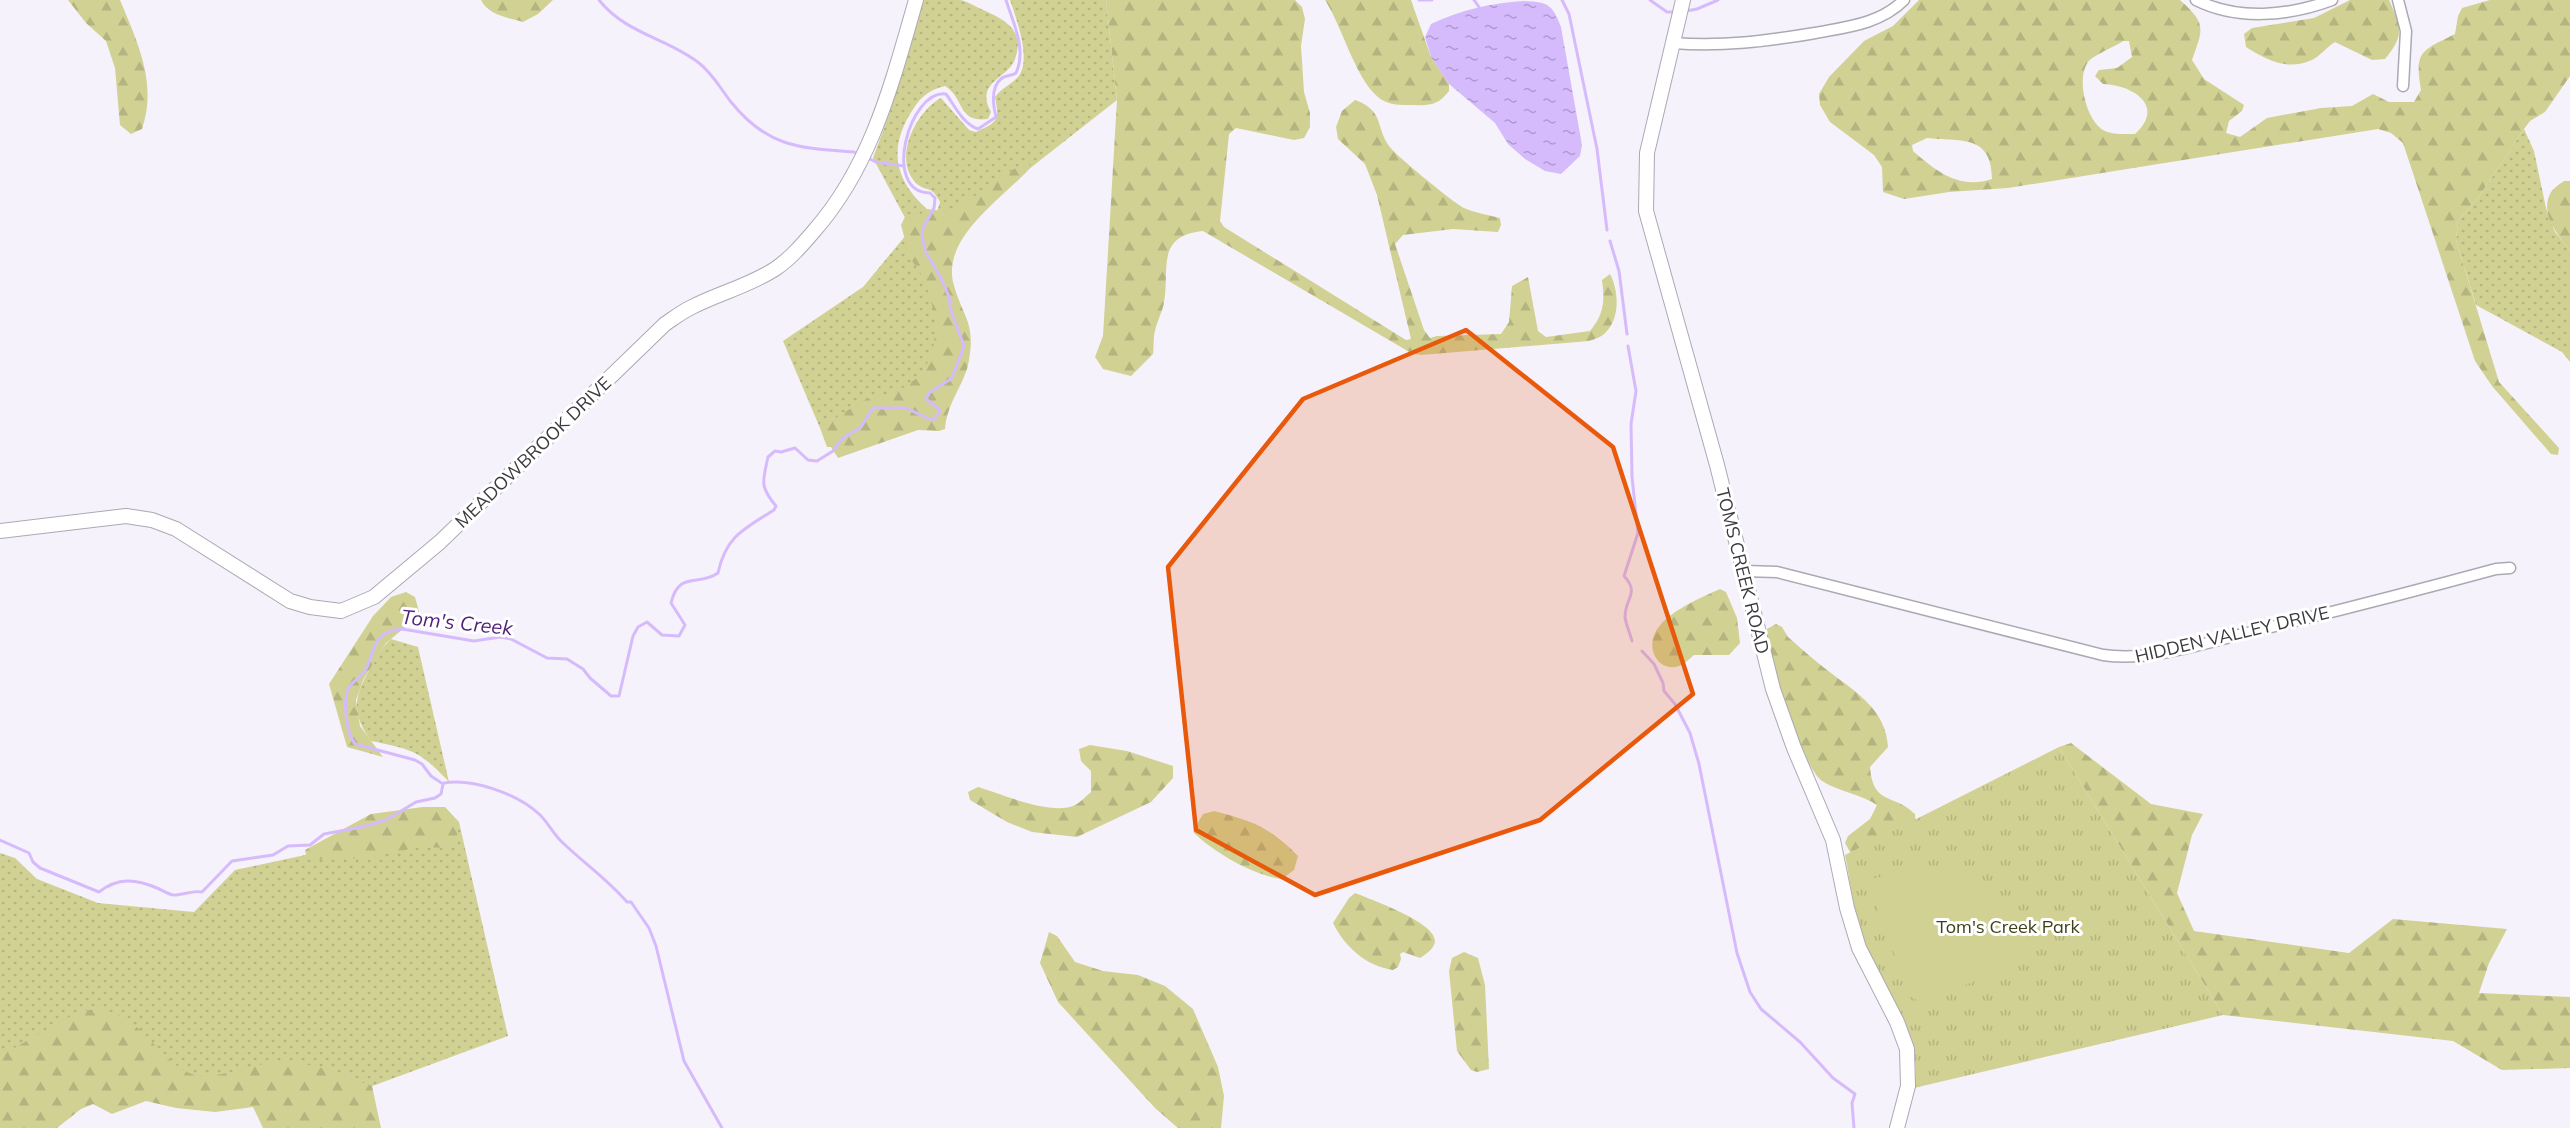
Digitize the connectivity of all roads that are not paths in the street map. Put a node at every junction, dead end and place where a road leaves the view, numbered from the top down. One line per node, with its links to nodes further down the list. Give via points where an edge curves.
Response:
1 (916, 0): 9 (street, MEADOWBROOK DRIVE, via 869,147 836,204 796,252 775,269 691,307 665,324 440,542 374,597 341,611 290,601 176,529 152,520 126,516)
2 (1904, 0): 7 (street, via 1876,19 1856,25 1747,44)
3 (2196, 0): 4 (street, via 2219,9 2259,14)
4 (2332, 0)
5 (2398, 0): 8 (street, via 2406,31)
6 (1682, 1): 7 (street, TOMS CREEK ROAD)
7 (1673, 43): 11 (street, TOMS CREEK ROAD, via 1647,153 1646,211)
8 (2403, 86)
9 (0, 531)
10 (2510, 568): 11 (street, HIDDEN VALLEY DRIVE, via 2163,653 2129,657 2103,655 1777,572)
11 (1744, 571): 12 (street, TOMS CREEK ROAD, via 1775,697 1833,840 1855,935 1907,1048 1908,1086)
12 (1897, 1128)

